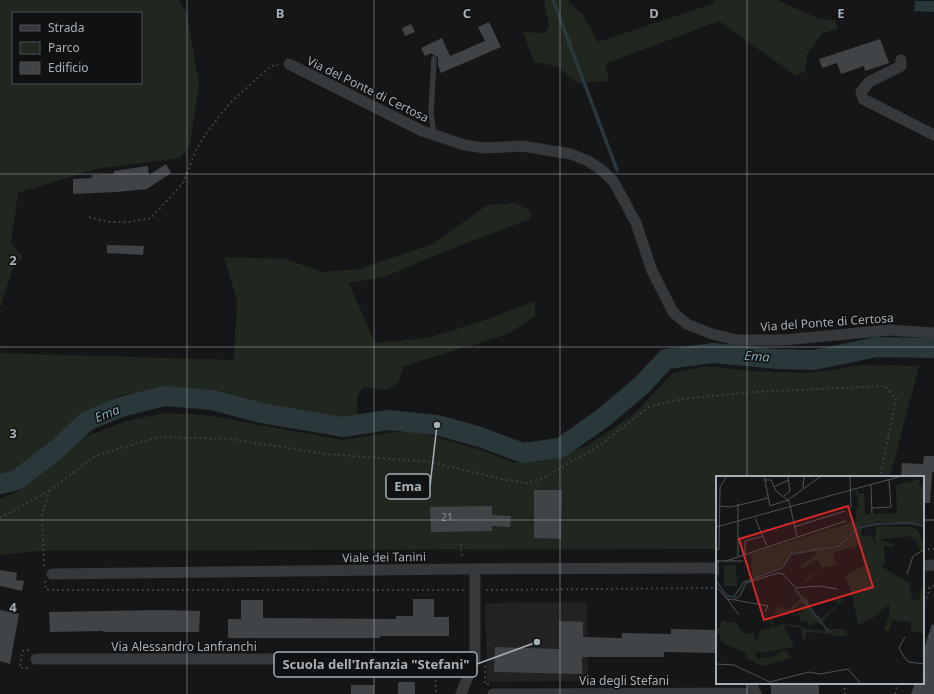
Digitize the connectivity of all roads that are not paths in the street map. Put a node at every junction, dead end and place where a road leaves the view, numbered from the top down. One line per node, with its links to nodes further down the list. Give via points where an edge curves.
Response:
1 (434, 59): 4 (lane, via 431,113)
2 (901, 60): 5 (street, via 901,66 870,82 861,92 863,99)
3 (289, 64): 4 (street, Via del Ponte di Certosa, via 422,131)
4 (434, 134): 6 (street, Via del Ponte di Certosa, via 465,145 484,148 522,146 571,154 602,170 614,182 636,224 652,271 673,312 687,324 712,334 737,340 782,340 890,330)
5 (934, 134)
6 (934, 333)
7 (716, 568): 8 (street, Viale dei Tanini)
8 (475, 569): 9 (street, Viale dei Tanini); 11 (street)
9 (48, 574)
10 (36, 659): 11 (street, Via Alessandro Lanfranchi)
11 (475, 659): 13 (street)
12 (754, 690): 14 (street, Via degli Stefani)
13 (461, 694)
14 (493, 694)

